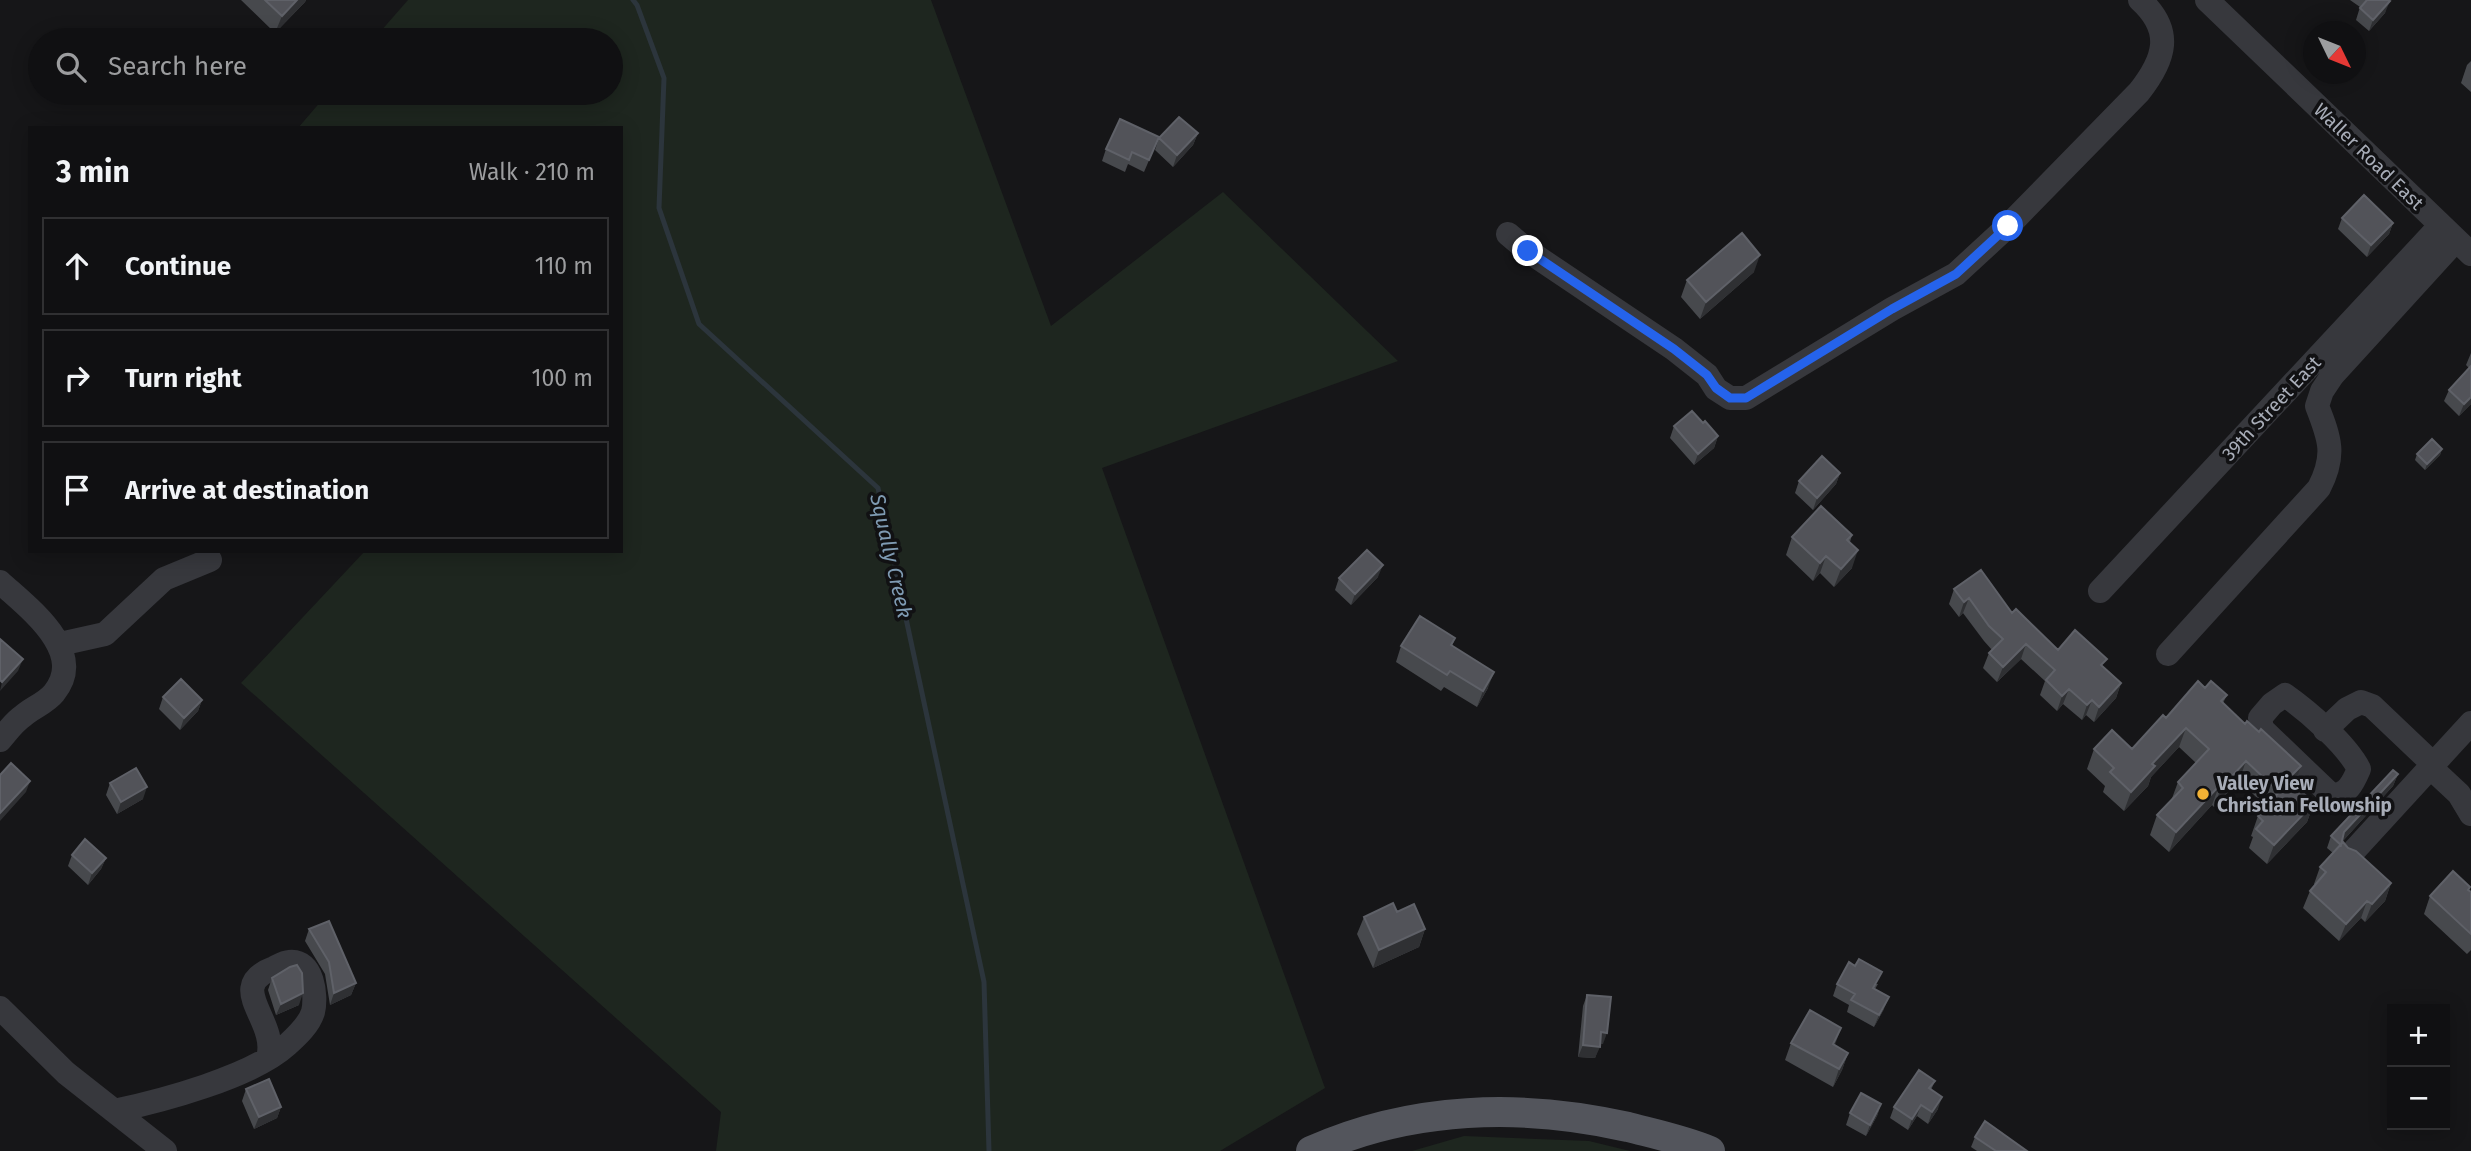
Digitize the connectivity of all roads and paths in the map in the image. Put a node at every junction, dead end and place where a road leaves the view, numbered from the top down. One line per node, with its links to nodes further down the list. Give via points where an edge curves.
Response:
1 (2140, 0): 3 (street, via 2162,28 2153,75 2008,226 1956,274 1746,398 1730,398 1674,349)
2 (2221, 4): 4 (street, Waller Road East)
3 (1508, 234)
4 (2456, 239): 7 (street, 39th Street East); 9 (street, via 2322,391 2317,407 2331,452 2319,488)
5 (210, 560): 8 (street, via 164,579 105,634)
6 (0, 582): 8 (street)
7 (2100, 591)
8 (60, 644): 12 (street, via 64,659 60,684)
9 (2168, 654)
10 (2471, 723): 13 (street)
11 (2325, 730): 13 (street, via 2361,702 2372,706)
12 (0, 740)
13 (2432, 766): 14 (street, via 2459,793); 15 (street)
14 (2471, 814)
15 (2351, 854)
16 (0, 1008): 18 (street, via 66,1073)
17 (268, 1058): 18 (street, via 205,1085)
18 (114, 1111): 19 (street)
19 (165, 1151)
20 (1311, 1151): 21 (main road, via 1378,1128 1469,1111 1585,1118)
21 (1710, 1151)

